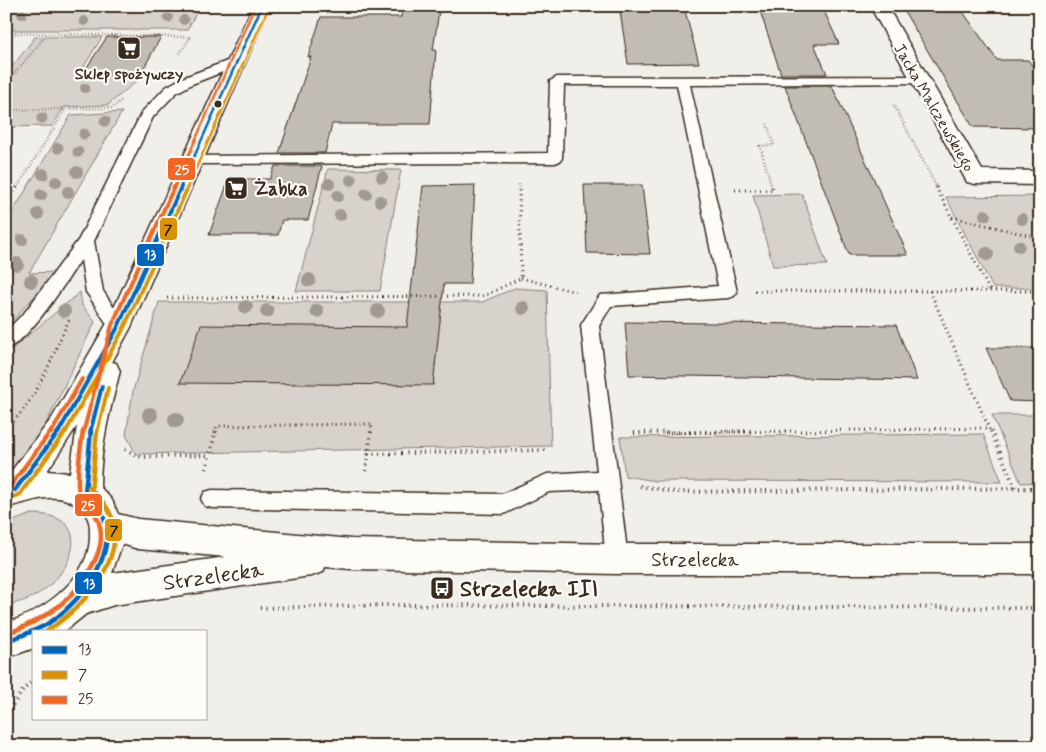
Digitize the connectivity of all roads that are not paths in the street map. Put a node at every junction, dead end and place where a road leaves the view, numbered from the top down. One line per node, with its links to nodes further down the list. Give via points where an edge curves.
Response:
1 (262, 6): 3 (street)
2 (878, 6): 4 (street, Jacka Malczewskiego)
3 (238, 61): 6 (street); 8 (lane, via 171,90 147,116)
4 (918, 80): 5 (lane); 7 (street, Jacka Malczewskiego, via 975,177)
5 (683, 81): 6 (lane, via 557,81 555,158); 11 (lane, via 728,292 606,300 590,325)
6 (194, 159): 9 (street)
7 (1040, 178)
8 (86, 241): 9 (lane, via 96,292); 10 (lane, via 31,317)
9 (118, 327): 12 (street, via 62,427); 13 (street, via 89,430)
10 (6, 342)
11 (608, 480): 14 (lane, via 547,483 504,504); 17 (lane)
12 (11, 492): 13 (street, via 42,484 66,485)
13 (85, 492): 15 (street, via 99,506)
14 (212, 499)
15 (107, 525): 16 (street, Strzelecka, via 138,534); 19 (street, via 102,562)
16 (350, 554): 17 (street, Strzelecka); 19 (street, Strzelecka, via 114,589)
17 (617, 558): 18 (street, Strzelecka)
18 (1040, 559)
19 (76, 600): 20 (street, via 55,618)
20 (19, 636): 21 (street)
21 (6, 663)

